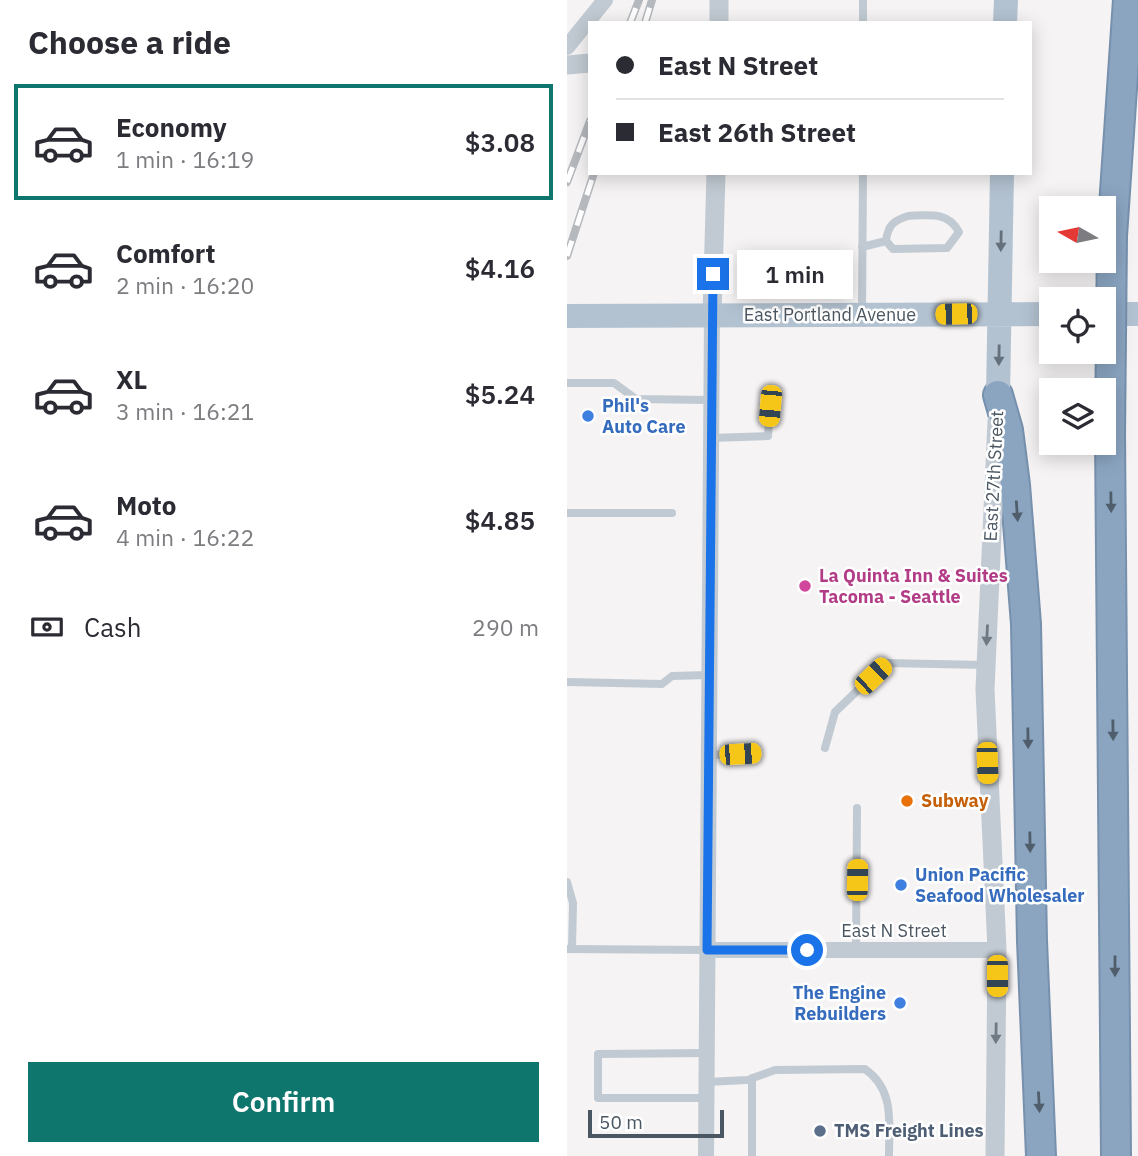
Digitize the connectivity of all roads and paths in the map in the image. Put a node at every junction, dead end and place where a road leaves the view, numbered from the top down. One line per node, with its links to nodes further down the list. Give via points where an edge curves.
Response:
1 (605, 0): 7 (street)
2 (719, 0): 9 (street)
3 (863, 0): 10 (lane)
4 (1006, 0): 11 (main road)
5 (1111, 0): 18 (highway)
6 (1128, 0): 19 (highway)
7 (588, 21)
8 (588, 21): 12 (street)
9 (719, 21)
10 (863, 21)
11 (1005, 21)
12 (567, 47)
13 (588, 63): 14 (street)
14 (567, 65)
15 (716, 175): 28 (street)
16 (863, 175): 21 (lane)
17 (1002, 175): 23 (main road, East 27th Street, one-way to 23)
18 (1112, 196)
19 (1115, 196)
20 (886, 241): 20 (lane, via 894,220 908,216 945,216 959,232 947,248 902,251); 21 (lane)
21 (862, 247): 27 (lane)
22 (1112, 273): 57 (highway, one-way to 57, bridge)
23 (1000, 314): 24 (main road, East Portland Avenue); 27 (main road, East Portland Avenue); 31 (main road, East 27th Street, one-way to 31)
24 (1039, 314)
25 (1116, 314): 26 (main road)
26 (1138, 314)
27 (862, 315): 28 (main road, East Portland Avenue)
28 (712, 316): 29 (main road, East Portland Avenue); 32 (street)
29 (568, 318)
30 (567, 383): 32 (lane, via 614,383 636,398)
31 (999, 396): 37 (street, East 27th Street, one-way to 37); 56 (highway, one-way to 56, via 1013,471 1026,624)
32 (711, 400): 34 (street)
33 (770, 406): 34 (lane, via 768,436)
34 (710, 438): 38 (street)
35 (567, 513): 36 (lane)
36 (672, 513)
37 (985, 666): 40 (lane, via 886,663 835,712); 48 (street, East 27th Street)
38 (709, 676): 39 (lane, via 672,676 662,684); 42 (street)
39 (567, 682)
40 (825, 748)
41 (755, 753): 42 (lane)
42 (708, 755): 46 (street)
43 (857, 808): 47 (lane)
44 (567, 882): 45 (lane, via 573,903)
45 (569, 949): 46 (lane)
46 (707, 950): 47 (street, East N Street); 49 (street)
47 (856, 950): 48 (street, East N Street)
48 (997, 950): 55 (street, East 27th Street, one-way to 55)
49 (707, 1053): 51 (street); 51 (lane, via 598,1054 598,1098)
50 (752, 1079): 51 (lane); 53 (lane); 54 (lane, via 775,1070 865,1069 877,1077 889,1102)
51 (706, 1090): 52 (street)
52 (706, 1156)
53 (752, 1156)
54 (889, 1156)
55 (995, 1156)
56 (1041, 1156)
57 (1116, 1156)

